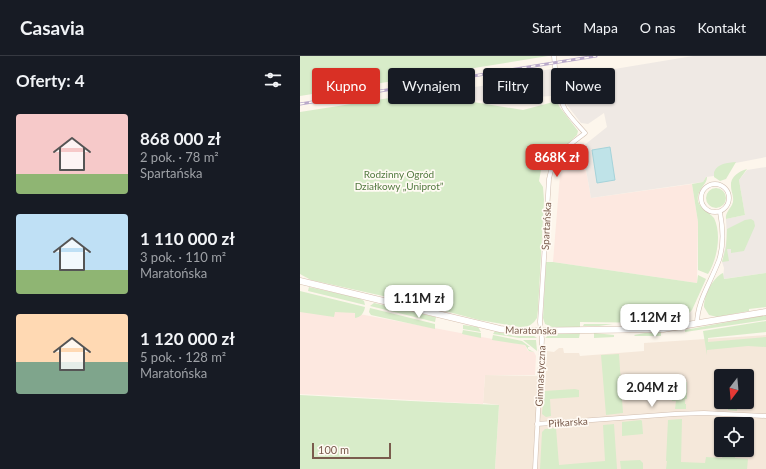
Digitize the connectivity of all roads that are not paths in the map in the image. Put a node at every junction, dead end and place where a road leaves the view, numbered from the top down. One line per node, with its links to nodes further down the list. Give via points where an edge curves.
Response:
1 (554, 56): 5 (street, Spartańska, via 564,107 585,133 561,153 550,172)
2 (720, 212): 2 (street, via 730,202 729,192 722,185 712,184 704,188 701,201 710,212); 6 (street, via 720,255 699,306)
3 (300, 281): 7 (main road, Maratońska, via 506,330)
4 (766, 312): 6 (main road, Maratońska)
5 (540, 322): 7 (street, Gimnastyczna)
6 (697, 324): 7 (main road, Maratońska, via 656,329)
7 (541, 330): 9 (street, Gimnastyczna)
8 (766, 416): 9 (street, Piłkarska, via 675,414)
9 (538, 424): 10 (street, Gimnastyczna)
10 (534, 469)

